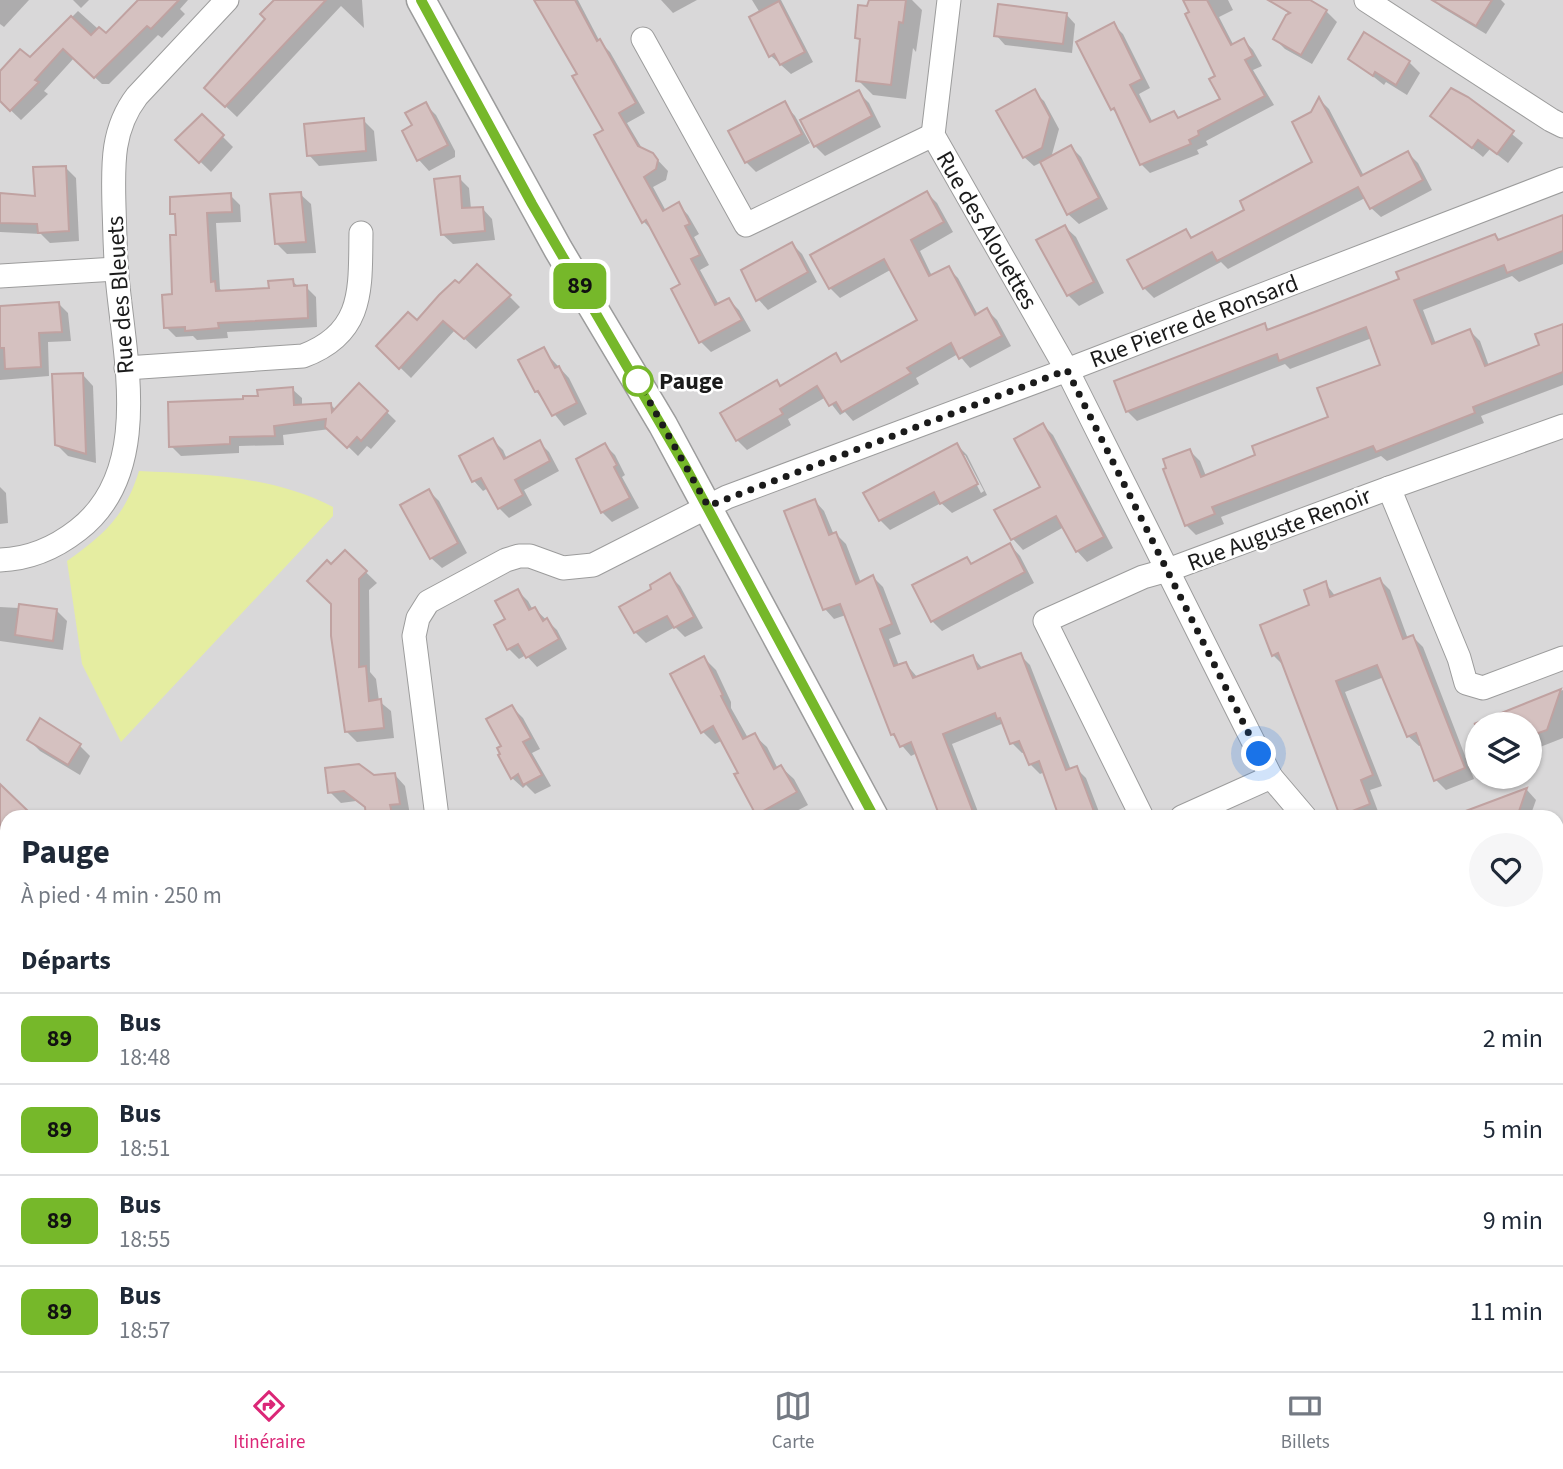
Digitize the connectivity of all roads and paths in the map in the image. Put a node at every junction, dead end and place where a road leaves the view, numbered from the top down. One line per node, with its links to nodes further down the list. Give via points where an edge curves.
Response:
1 (227, 0): 10 (street, Rue des Bleuets, via 136,96 120,122 113,159)
2 (421, 0): 16 (street, via 532,204)
3 (949, 0): 7 (street, Rue des Alouettes)
4 (1366, 0): 6 (street)
5 (643, 38): 7 (street, via 746,225)
6 (1563, 126)
7 (933, 135): 13 (street, Rue des Alouettes)
8 (1563, 179): 13 (street, Rue Pierre de Ronsard)
9 (361, 233): 12 (street, via 359,296 349,320 323,349 303,356)
10 (116, 269): 11 (street); 12 (street, Rue des Bleuets)
11 (0, 276)
12 (126, 368): 17 (street, Rue des Bleuets, via 128,431 123,461 99,511 45,551)
13 (1067, 370): 16 (street, Rue Pierre de Ronsard); 18 (street, Rue des Alouettes)
14 (1563, 426): 15 (street, Rue Auguste Renoir)
15 (1389, 488): 18 (street, Rue Auguste Renoir); 19 (street, Rue Auguste Renoir, via 1466,683 1483,688)
16 (708, 506): 21 (street, Rue Pierre de Ronsard, via 593,565 563,568 530,556 513,557 428,602 414,636); 22 (street)
17 (0, 560)
18 (1168, 570): 20 (street, Rue des Alouettes); 23 (street, Rue Auguste Renoir, via 1045,621)
19 (1563, 658)
20 (1271, 777): 24 (street); 25 (street, Rue des Alouettes)
21 (436, 810)
22 (870, 810)
23 (1139, 810)
24 (1198, 810)
25 (1299, 810)

